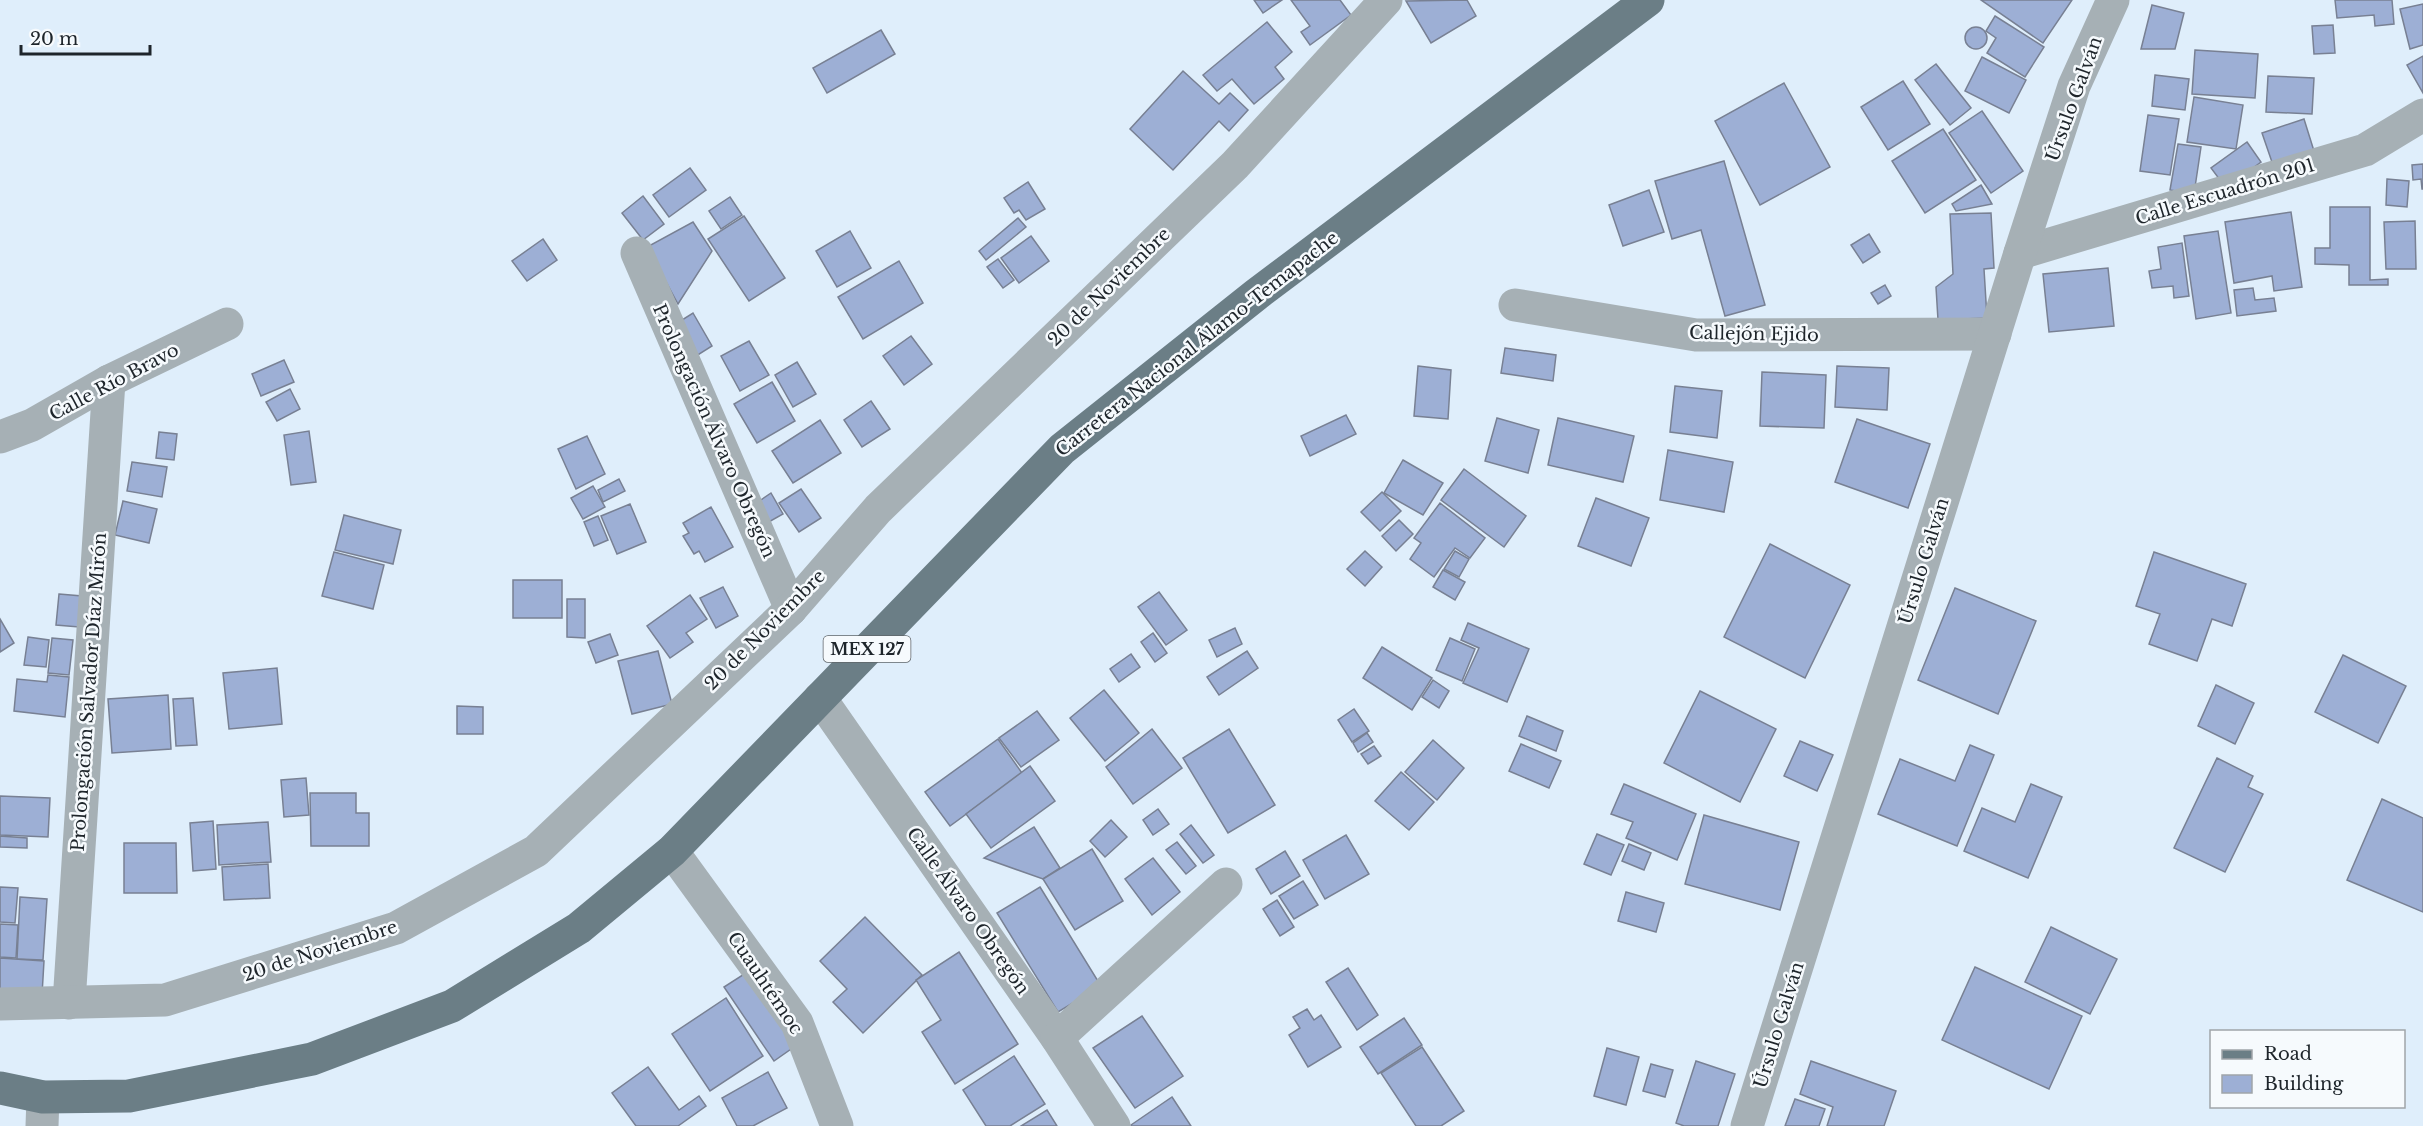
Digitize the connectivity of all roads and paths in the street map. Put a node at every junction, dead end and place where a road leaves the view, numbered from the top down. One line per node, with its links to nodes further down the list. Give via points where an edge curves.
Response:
1 (1386, 0): 12 (street, 20 de Noviembre, via 1235,165 878,509)
2 (1648, 0): 13 (main road, Carretera Nacional Álamo-Temapache / MEX 127, via 1257,294 1062,449)
3 (2113, 0): 5 (street, Úrsulo Galván, via 2074,86)
4 (2423, 115): 5 (street, Calle Escuadrón 201, via 2365,150)
5 (2020, 253): 9 (street, Úrsulo Galván)
6 (637, 254): 12 (street, Prolongación Álvaro Obregón)
7 (1515, 305): 9 (street, Callejón Ejido, via 1696,335)
8 (227, 324): 10 (street, Calle Río Bravo)
9 (1995, 334): 23 (street, Úrsulo Galván)
10 (109, 381): 11 (street, Calle Río Bravo, via 32,426); 16 (street, Prolongación Salvador Díaz Mirón)
11 (0, 438)
12 (791, 609): 16 (street, 20 de Noviembre, via 536,851 396,928 165,1000)
13 (820, 698): 14 (main road, Carretera Nacional Álamo-Temapache / MEX 127); 18 (street, Calle Álvaro Obregón)
14 (672, 851): 20 (main road, Carretera Nacional Álamo-Temapache / MEX 127, via 579,928 452,1006 312,1059); 21 (street, Cuauhtémoc, via 796,1023)
15 (1226, 884): 18 (street)
16 (69, 1003): 17 (street, 20 de Noviembre)
17 (0, 1004)
18 (1057, 1038): 22 (street, Calle Álvaro Obregón)
19 (0, 1088): 20 (main road, Carretera Nacional Álamo-Temapache / MEX 127)
20 (43, 1112)
21 (837, 1126)
22 (1114, 1126)
23 (1748, 1126)

